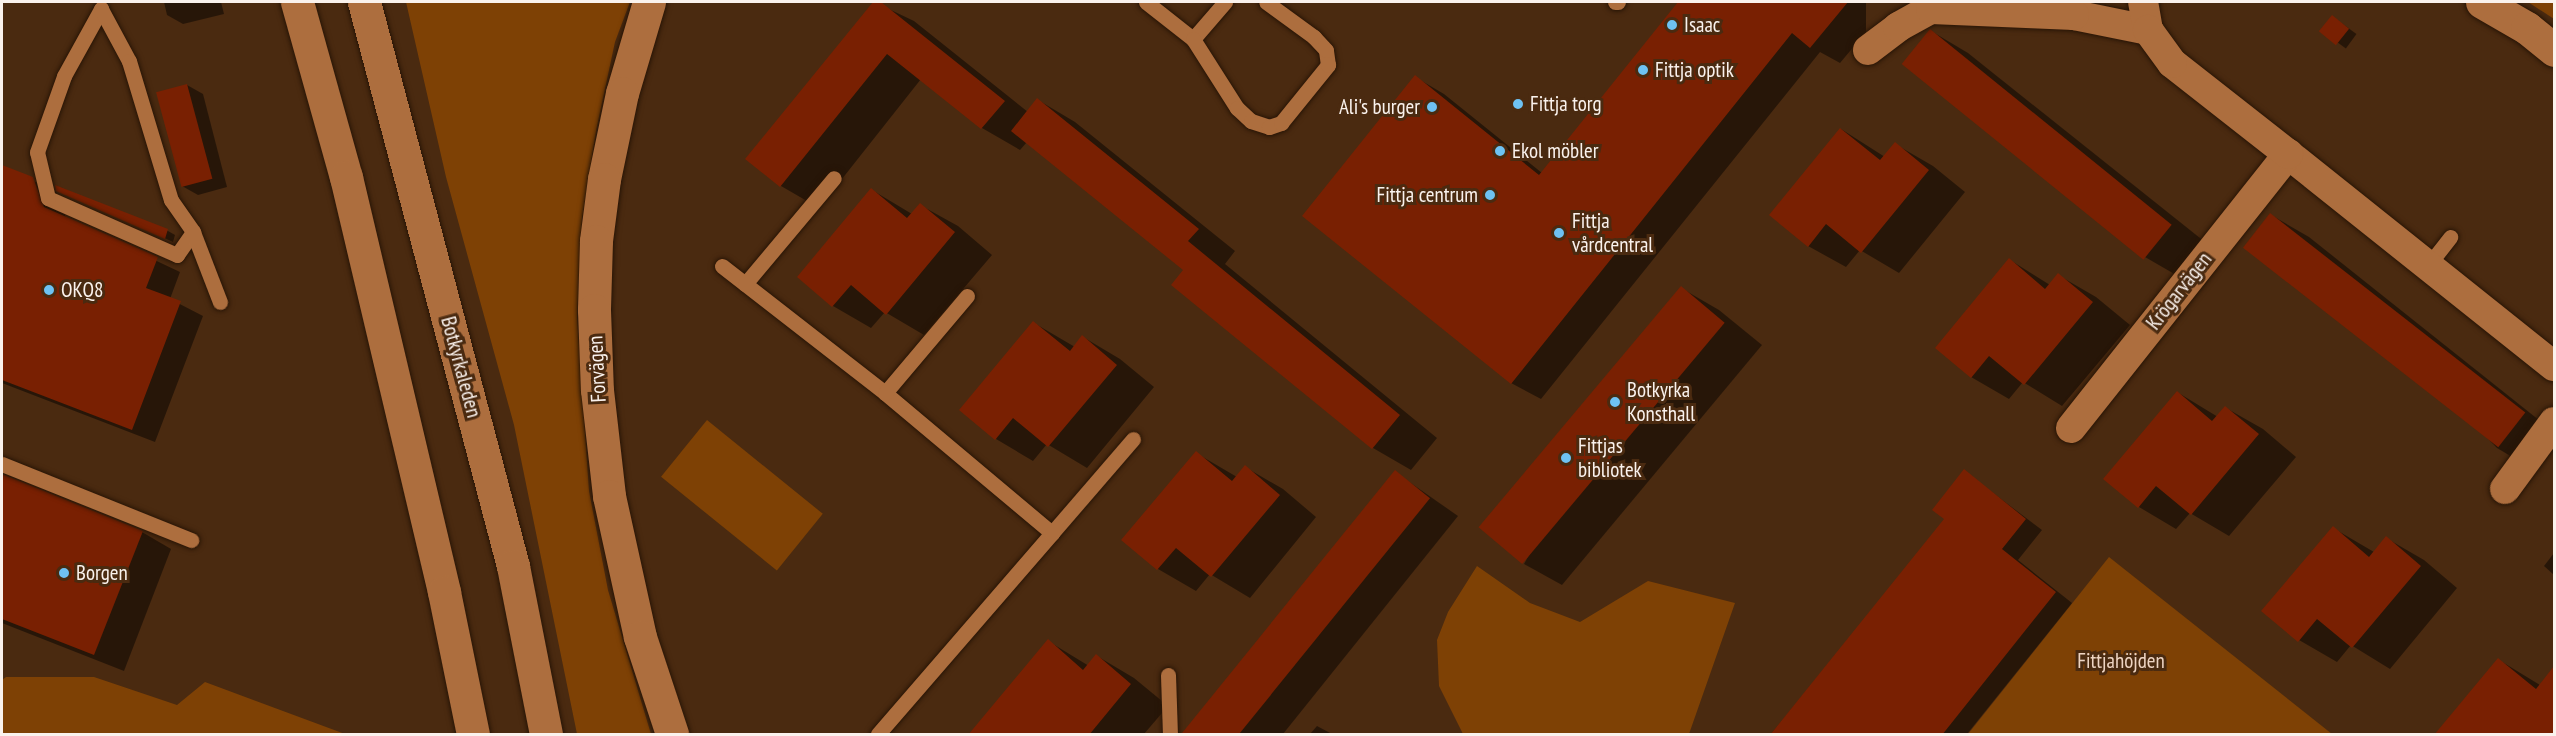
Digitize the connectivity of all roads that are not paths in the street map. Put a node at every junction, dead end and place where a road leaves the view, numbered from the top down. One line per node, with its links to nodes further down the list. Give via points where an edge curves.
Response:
1 (297, 2): 34 (main road, via 354,211 444,592)
2 (364, 2): 35 (main road, Botkyrkaleden, via 513,566)
3 (649, 2): 36 (main road, Forvägen, via 622,93 604,179 596,241 594,321 609,496 640,638)
4 (1146, 2): 12 (lane)
5 (1225, 2): 12 (lane)
6 (1266, 2): 12 (lane, via 1314,37 1326,50 1328,65 1281,123 1269,127 1251,121 1237,108)
7 (2047, 2): 10 (street)
8 (2482, 2): 14 (main road, via 2527,28)
9 (98, 5): 17 (lane, via 129,61 171,200); 17 (lane, via 64,76 37,152 48,198 177,255)
10 (2074, 15): 11 (street); 13 (street, via 1931,9)
11 (2145, 16): 15 (street, via 2172,63)
12 (1193, 39)
13 (1868, 50)
14 (2554, 50)
15 (2288, 154): 19 (street); 27 (street, Krögarvägen)
16 (834, 178): 21 (lane)
17 (193, 232): 23 (lane)
18 (2450, 237): 19 (lane)
19 (2430, 263): 24 (street)
20 (722, 266): 21 (lane)
21 (745, 284): 25 (lane)
22 (967, 296): 25 (lane)
23 (220, 302)
24 (2554, 366)
25 (885, 393): 31 (lane)
26 (2554, 422): 30 (street)
27 (2071, 428)
28 (1133, 439): 31 (lane)
29 (2, 464): 32 (lane)
30 (2505, 489)
31 (1052, 533): 37 (lane)
32 (191, 540)
33 (1168, 675): 38 (lane)
34 (473, 735)
35 (546, 735)
36 (672, 735)
37 (878, 735)
38 (1170, 735)

